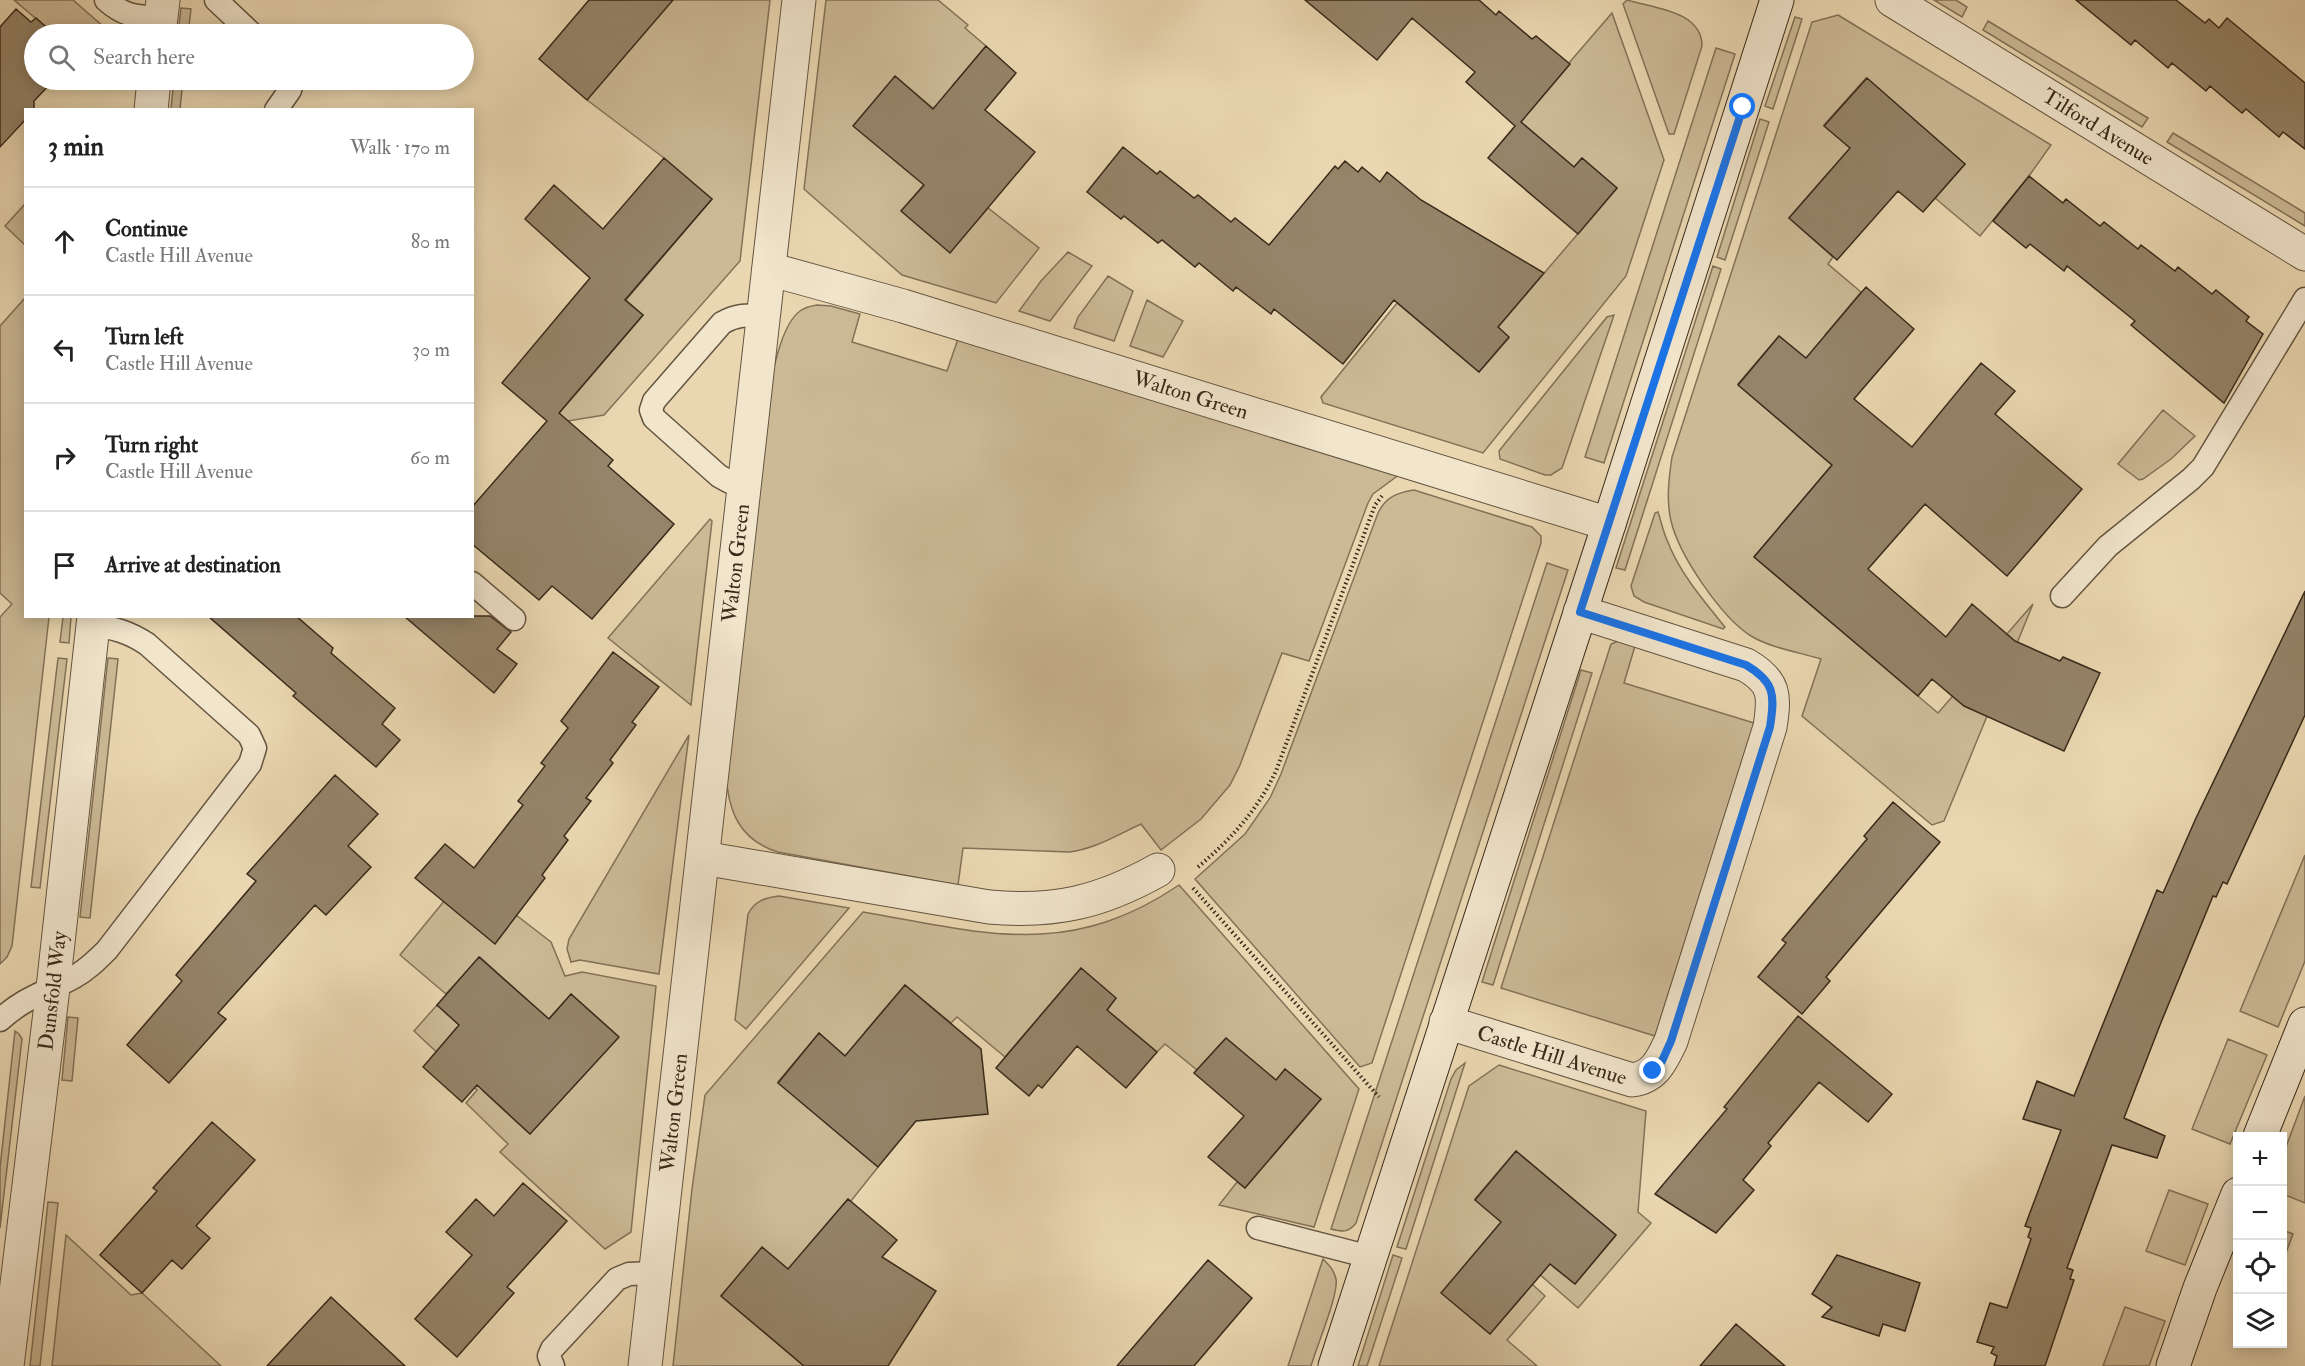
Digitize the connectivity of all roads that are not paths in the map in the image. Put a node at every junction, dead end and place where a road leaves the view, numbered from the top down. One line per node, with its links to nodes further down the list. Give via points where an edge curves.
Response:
1 (106, 0): 6 (lane, via 128,15)
2 (216, 0): 7 (lane)
3 (799, 0): 13 (street, Walton Green)
4 (1892, 0): 12 (street, Tilford Avenue)
5 (1769, 2): 17 (street)
6 (161, 18)
7 (241, 24)
8 (153, 90): 10 (street)
9 (290, 90): 11 (lane)
10 (151, 108)
11 (277, 108)
12 (2305, 254)
13 (769, 268): 15 (street, Walton Green); 17 (street, Walton Green)
14 (2305, 299): 19 (lane, via 2203,467 2112,542)
15 (765, 316): 16 (street, Walton Green); 16 (lane, via 742,314 722,323 654,401 651,410 654,418 719,476)
16 (744, 486): 23 (street, Walton Green)
17 (1609, 524): 20 (street)
18 (474, 585): 21 (lane)
19 (2062, 596)
20 (1580, 612): 27 (street); 27 (street, Castle Hill Avenue, via 1746,665 1761,674 1771,687 1770,727 1671,1041 1658,1067 1645,1077 1632,1080)
21 (514, 619)
22 (94, 621): 25 (street, Dunsfold Way); 25 (lane, via 131,633 147,644 249,735 255,748 250,764 107,950 75,977)
23 (703, 858): 24 (street, via 989,907 1026,909 1083,903); 34 (street, Walton Green)
24 (1158, 870)
25 (53, 988): 26 (lane, via 27,999); 33 (street, Dunsfold Way)
26 (0, 1020)
27 (1446, 1023): 32 (street)
28 (2305, 1024): 29 (street)
29 (2262, 1132)
30 (2233, 1206): 39 (street)
31 (1258, 1228): 32 (lane)
32 (1370, 1257): 38 (street)
33 (9, 1272): 36 (street, Dunsfold Way)
34 (654, 1273): 35 (lane, via 629,1274 617,1279 552,1349); 37 (street, Walton Green)
35 (549, 1365)
36 (7, 1366)
37 (645, 1366)
38 (1335, 1366)
39 (2173, 1366)

